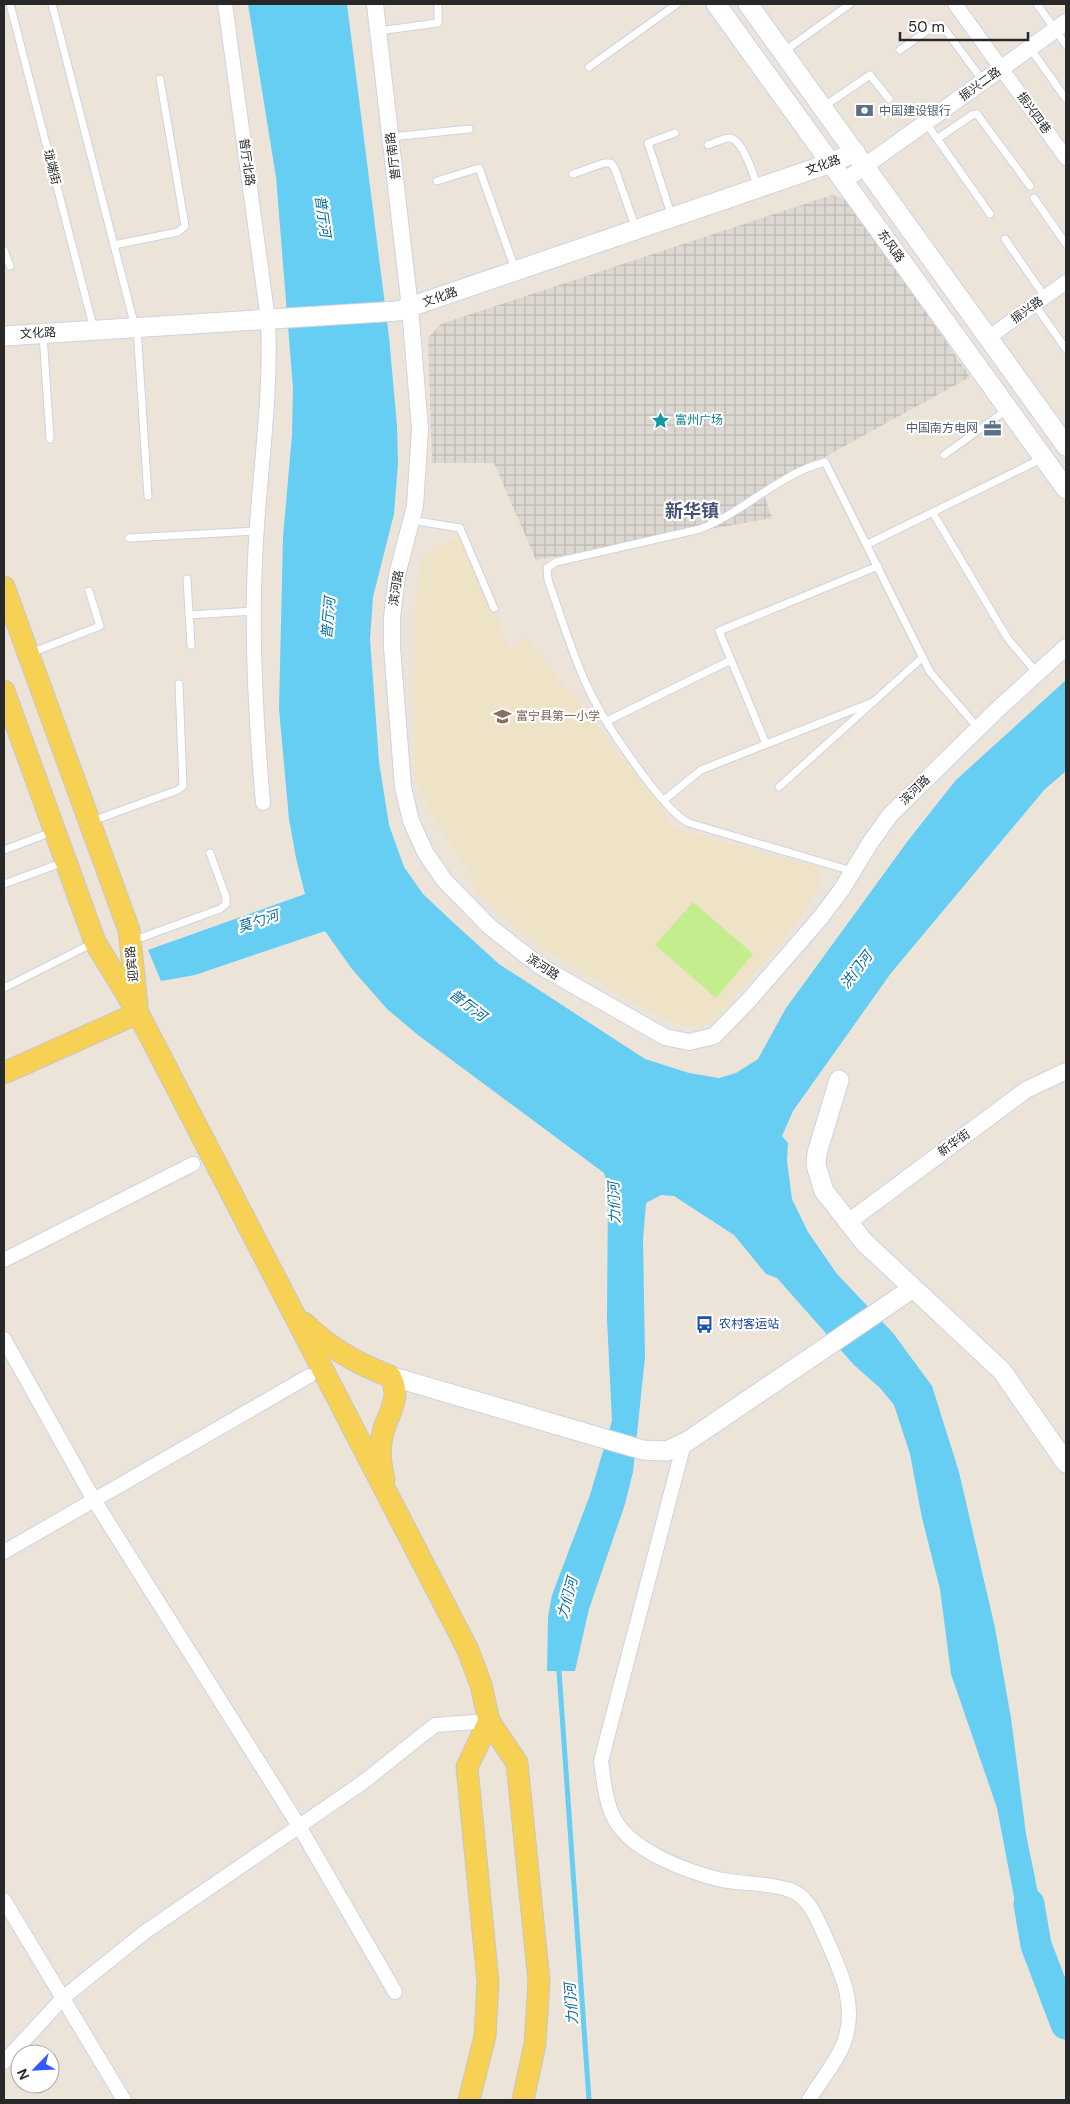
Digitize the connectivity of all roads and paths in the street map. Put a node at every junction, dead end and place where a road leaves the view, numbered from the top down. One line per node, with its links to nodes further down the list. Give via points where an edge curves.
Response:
1 (10, 4): 54 (lane, 珑端街)
2 (52, 4): 45 (lane)
3 (225, 4): 52 (street, 普厅北路)
4 (375, 4): 13 (street, 普厅南路)
5 (438, 4): 13 (lane, via 439,18 433,25)
6 (677, 4): 18 (lane)
7 (716, 4): 33 (main road, 东风路)
8 (850, 4): 17 (lane)
9 (955, 4): 19 (street, 振兴四巷)
10 (1037, 4): 12 (lane)
11 (754, 6): 17 (main road, 东风路)
12 (1061, 26): 14 (lane); 15 (street, 振兴二路)
13 (378, 31): 28 (street, 普厅南路)
14 (1066, 45)
15 (1030, 48): 19 (street, 振兴二路); 23 (lane)
16 (900, 50): 21 (lane, via 941,24)
17 (783, 52): 24 (main road, 东风路)
18 (589, 67)
19 (1002, 68): 21 (street, 振兴二路); 31 (street, 振兴四巷)
20 (160, 79): 45 (lane, via 185,226 178,232)
21 (983, 82): 25 (street, 振兴二路)
22 (889, 99): 24 (lane, via 870,75)
23 (1066, 99)
24 (823, 108): 32 (main road, 东风路)
25 (925, 123): 29 (lane); 32 (street, 振兴二路)
26 (468, 129): 28 (lane)
27 (675, 133): 41 (lane, via 648,143)
28 (390, 138): 51 (street, 普厅南路)
29 (937, 139): 37 (lane, via 972,114 978,114); 40 (lane)
30 (708, 145): 38 (lane, via 726,139 735,141 747,159)
31 (1066, 158)
32 (860, 159): 33 (main road, 文化路); 36 (street, 振兴二路); 57 (main road, 东风路)
33 (831, 163): 36 (main road, 东风路); 38 (main road, 文化路)
34 (573, 174): 42 (lane, via 611,163)
35 (436, 181): 48 (lane, via 479,168)
36 (844, 181): 59 (main road, 东风路)
37 (1030, 186)
38 (758, 188): 41 (main road, 文化路)
39 (1034, 198): 44 (lane)
40 (990, 214)
41 (672, 218): 42 (main road, 文化路)
42 (636, 230): 48 (main road, 文化路)
43 (1005, 239): 50 (lane)
44 (1066, 244)
45 (114, 245): 53 (lane)
46 (4, 250): 47 (lane)
47 (10, 266)
48 (516, 271): 51 (main road, 文化路)
49 (1066, 282): 50 (street, 振兴路)
50 (1040, 301): 57 (street, 振兴路); 58 (lane)
51 (410, 308): 52 (main road, 文化路, via 386,313); 67 (street, 滨河路, via 420,429)
52 (268, 320): 53 (main road, 文化路); 68 (street, 普厅北路, via 270,388)
53 (136, 328): 54 (main road, 文化路); 65 (lane)
54 (94, 330): 55 (main road, 文化路)
55 (43, 333): 56 (main road, 文化路); 60 (lane)
56 (4, 336)
57 (988, 338): 61 (main road, 东风路)
58 (1066, 349)
59 (1008, 409): 62 (lane); 63 (main road, 东风路)
60 (50, 439)
61 (1066, 446)
62 (944, 455)
63 (1044, 458): 64 (main road, 东风路); 66 (lane)
64 (1066, 489)
65 (148, 496)
66 (933, 512): 70 (lane); 83 (lane, via 1008,638)
67 (412, 520): 75 (lane, via 460,528); 98 (street, 滨河路, via 396,583 391,632 406,805 417,837 434,866 466,904 514,948 568,983 665,1037 681,1042 698,1042 721,1032 821,917)
68 (257, 531): 69 (lane); 76 (street, 普厅北路)
69 (129, 538)
70 (868, 544): 71 (lane); 87 (lane, via 825,462 759,494 728,516 700,529 551,564 548,580 582,675)
71 (878, 566): 81 (lane); 82 (lane, via 719,631)
72 (187, 579): 77 (lane)
73 (4, 590): 80 (main road, 迎宾路)
74 (88, 591): 80 (lane, via 100,626)
75 (494, 608)
76 (255, 611): 77 (lane); 92 (street, 普厅北路)
77 (189, 615): 78 (lane)
78 (191, 645)
79 (1066, 647): 83 (street, 滨河路)
80 (28, 654): 93 (main road, 迎宾路)
81 (923, 657): 86 (lane); 88 (lane, via 940,686)
82 (731, 660): 87 (lane); 89 (lane)
83 (1037, 673): 88 (street, 滨河路)
84 (179, 684): 93 (lane, via 183,786)
85 (4, 691): 94 (main road, 迎宾路)
86 (874, 702): 89 (lane); 90 (lane)
87 (607, 721): 91 (lane, via 647,781)
88 (978, 728): 98 (street, 滨河路, via 890,815)
89 (766, 744): 91 (lane, via 696,772)
90 (779, 787)
91 (664, 800): 98 (lane, via 683,820)
92 (263, 803)
93 (90, 822): 101 (main road, 迎宾路, via 129,930)
94 (55, 832): 95 (lane); 97 (main road, 迎宾路)
95 (4, 850)
96 (210, 853): 101 (lane, via 226,904)
97 (66, 862): 99 (lane); 100 (main road, 迎宾路)
98 (853, 872)
99 (4, 884)
100 (95, 942): 102 (lane); 103 (main road, 迎宾路)
101 (130, 942): 103 (main road, 迎宾路)
102 (4, 988)
103 (138, 1013): 105 (main road); 111 (main road)
104 (1066, 1071): 108 (street, 新华街, via 1026,1090)
105 (4, 1073)
106 (839, 1080): 108 (main road, via 822,1132 816,1166 824,1191)
107 (193, 1164): 109 (street)
108 (847, 1223): 110 (main road)
109 (4, 1260)
110 (913, 1288): 116 (main road, via 688,1441 667,1451 643,1450); 121 (main road, via 1002,1371)
111 (292, 1310): 113 (main road, via 323,1340); 117 (main road)
112 (4, 1339): 122 (street)
113 (357, 1363): 115 (main road); 117 (main road, via 341,1372)
114 (309, 1376): 122 (street)
115 (390, 1376): 116 (main road); 118 (main road, via 396,1394)
116 (427, 1387): 118 (main road, via 406,1394)
117 (332, 1388): 119 (main road)
118 (392, 1412): 119 (main road, via 370,1428); 123 (main road, via 383,1431 380,1452)
119 (351, 1426): 123 (main road)
120 (683, 1447): 134 (street, via 601,1761 606,1794 616,1821 636,1842 678,1867 723,1880 791,1890 806,1901 816,1916 845,1980 851,2013 843,2046)
121 (1066, 1463)
122 (94, 1500): 124 (street); 126 (street)
123 (390, 1500): 125 (main road, via 471,1659)
124 (4, 1552)
125 (489, 1721): 126 (street, via 434,1725 362,1783); 132 (main road, via 466,1768 488,1982 485,2036); 133 (main road, via 517,1762 537,1950 538,2012)
126 (299, 1826): 128 (street); 129 (street, via 145,1932)
127 (4, 1900): 129 (street)
128 (395, 1992)
129 (64, 1997): 130 (street); 131 (street)
130 (4, 2062)
131 (124, 2100)
132 (469, 2100)
133 (523, 2100)
134 (808, 2100)

